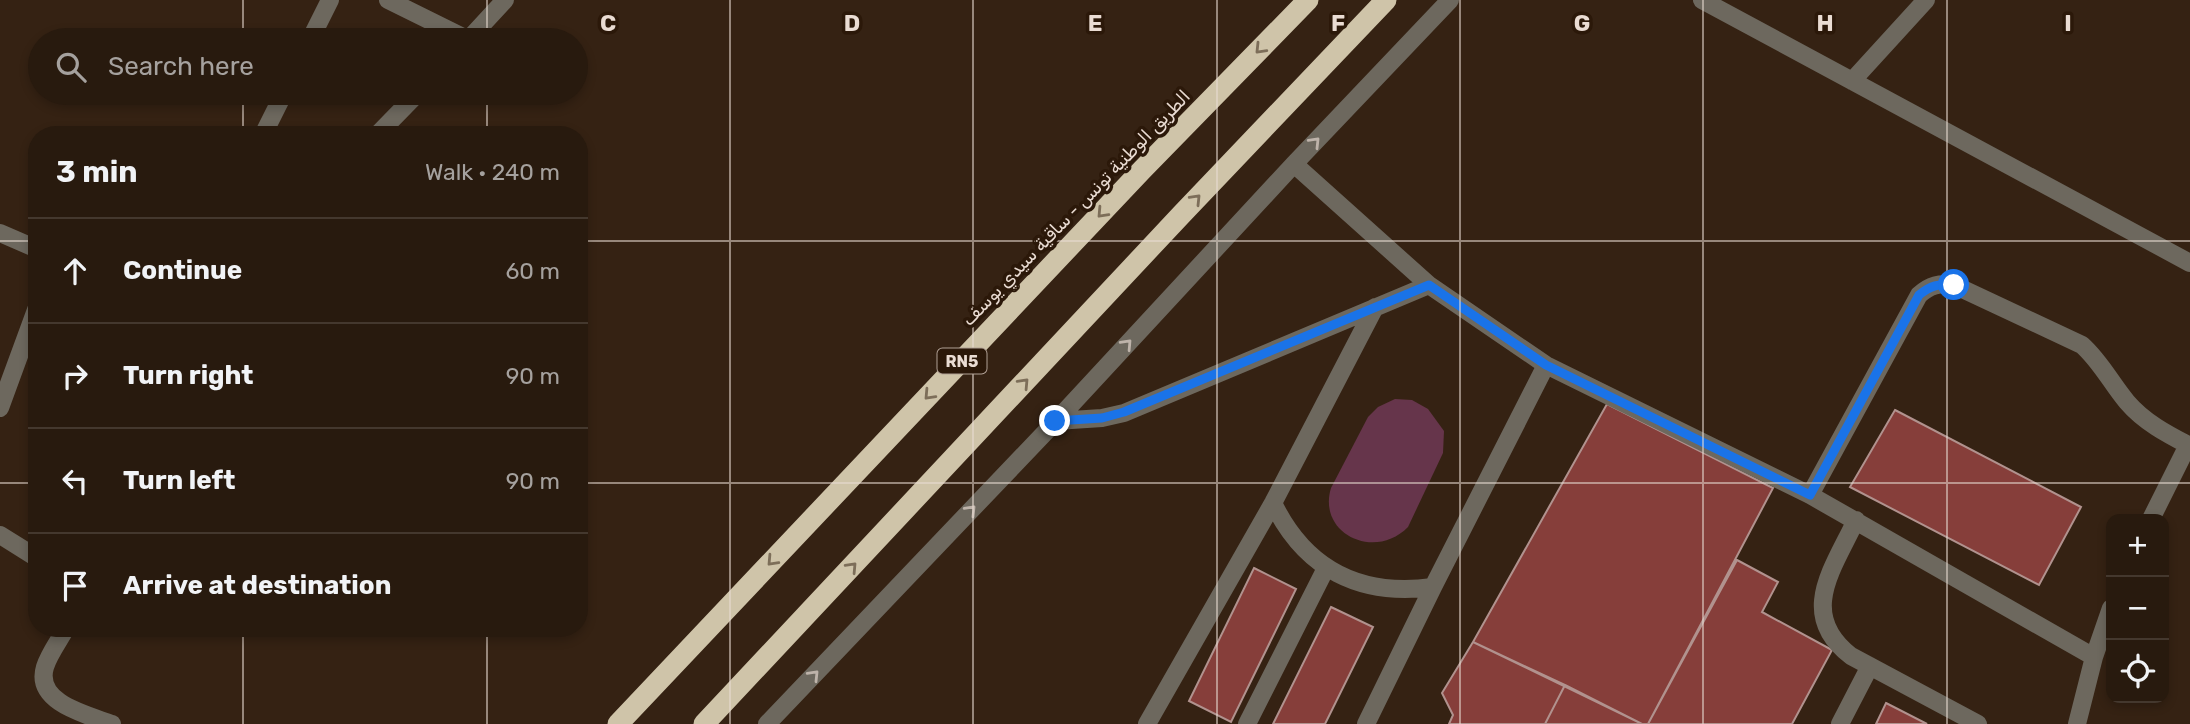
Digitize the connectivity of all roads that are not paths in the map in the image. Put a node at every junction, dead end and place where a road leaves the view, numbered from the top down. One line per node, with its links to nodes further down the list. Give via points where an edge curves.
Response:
1 (330, 0): 9 (street)
2 (505, 0): 11 (street)
3 (1308, 0): 41 (highway, الطريق الوطنية تونس - ساقية سيدي يوسف / RN5, one-way to 41)
4 (1386, 0): 42 (highway, one-way to 4)
5 (1450, 0): 17 (street, one-way to 5)
6 (1702, 0): 12 (street)
7 (1926, 0): 12 (street)
8 (395, 2): 10 (street)
9 (316, 28)
10 (445, 28)
11 (479, 28)
12 (1852, 81): 20 (street)
13 (278, 105): 15 (street)
14 (406, 105): 16 (street)
15 (268, 126)
16 (386, 126)
17 (1294, 164): 21 (street); 26 (street, one-way to 17)
18 (0, 233): 19 (street)
19 (28, 244)
20 (2190, 263)
21 (1429, 285): 22 (street); 24 (street)
22 (1375, 307): 26 (street, via 1124,412); 29 (street)
23 (28, 332): 25 (street)
24 (1546, 365): 28 (street); 35 (street)
25 (0, 408)
26 (1055, 421): 43 (street, one-way to 26)
27 (2189, 446): 28 (street, via 2140,415 2082,345 1941,283 1919,295); 30 (street)
28 (1810, 495): 31 (street)
29 (1273, 503): 34 (street, via 1294,539); 44 (street)
30 (2154, 514)
31 (1856, 520): 38 (street); 39 (street, via 1825,585 1822,617 1838,646)
32 (0, 535): 33 (street)
33 (28, 552)
34 (1326, 568): 35 (street, via 1388,590); 45 (street)
35 (1433, 587): 46 (street)
36 (2106, 622): 38 (street)
37 (61, 637): 40 (street, via 44,670 49,694 58,703)
38 (2094, 657): 49 (street)
39 (1870, 666): 47 (street); 48 (street)
40 (112, 724)
41 (618, 724)
42 (705, 724)
43 (767, 724)
44 (1147, 724)
45 (1247, 724)
46 (1366, 724)
47 (1840, 724)
48 (1978, 724)
49 (2077, 724)

